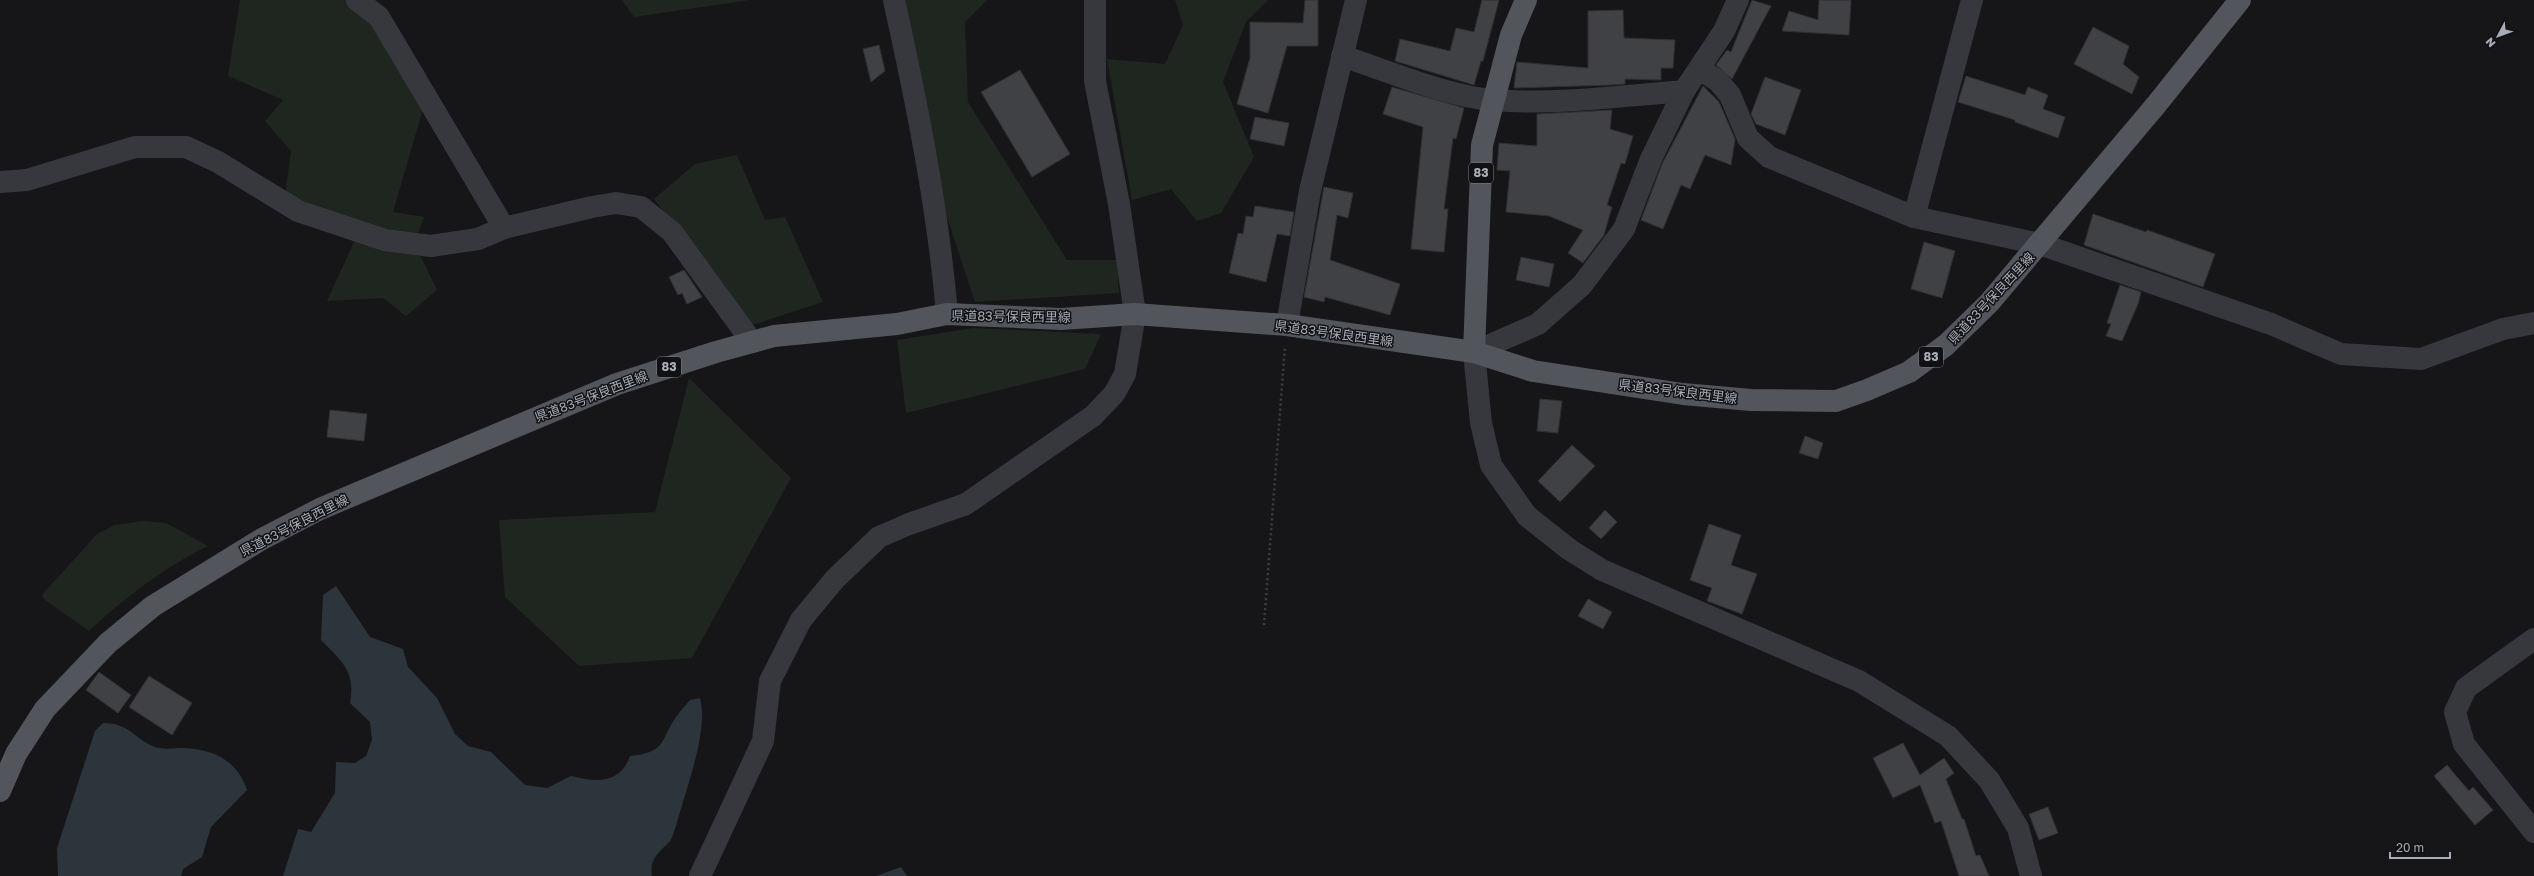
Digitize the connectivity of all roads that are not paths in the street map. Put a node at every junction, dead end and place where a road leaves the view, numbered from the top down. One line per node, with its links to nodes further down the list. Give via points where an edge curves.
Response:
1 (357, 0): 9 (street)
2 (894, 0): 18 (street, via 910,69 942,247)
3 (1095, 0): 19 (street, via 1095,81 1119,204)
4 (1356, 0): 10 (street)
5 (1526, 0): 13 (main road, 83, via 1511,34)
6 (1738, 0): 11 (street, via 1724,31)
7 (1972, 0): 15 (street)
8 (2240, 0): 17 (main road, 県道83号保良西里線 / 83)
9 (378, 9): 16 (street)
10 (1342, 56): 13 (street, via 1448,91); 21 (street, via 1310,190)
11 (1700, 69): 12 (street); 15 (street, via 1718,81 1730,95 1748,138 1769,157)
12 (1684, 90): 13 (street, via 1566,100); 23 (street, via 1651,159 1624,229 1582,285 1538,324)
13 (1493, 100): 23 (main road, 83, via 1482,145)
14 (0, 182): 16 (street, via 27,180 135,147 186,148 218,162 298,210 385,240 431,246 478,239)
15 (1914, 217): 17 (street)
16 (504, 228): 22 (street, via 616,203 641,207 672,232)
17 (2040, 244): 20 (street, via 2271,324 2341,354 2421,359 2503,329); 23 (main road, 県道83号保良西里線 / 83, via 1989,303 1946,346 1909,372 1836,401 1751,400 1683,394 1533,371)
18 (947, 314): 19 (main road, 県道83号保良西里線 / 83, via 1061,319); 22 (main road, 県道83号保良西里線 / 83, via 897,324 774,336)
19 (1135, 314): 21 (main road, 県道83号保良西里線 / 83); 27 (street, via 1125,374 1114,394 1093,416 966,504 880,537 835,579 801,620 770,681 763,741)
20 (2534, 323)
21 (1287, 325): 23 (main road, 県道83号保良西里線 / 83)
22 (752, 342): 25 (main road, 県道83号保良西里線 / 83, via 595,393 320,509 262,539 153,606 108,643 45,709 16,754)
23 (1474, 352): 28 (street, via 1481,423 1491,465 1527,516 1570,550 1602,570 1859,681 1948,736 1989,780 2018,828)
24 (2534, 639): 26 (street, via 2466,688 2455,712 2464,744)
25 (0, 791)
26 (2534, 832)
27 (700, 876)
28 (2031, 876)

